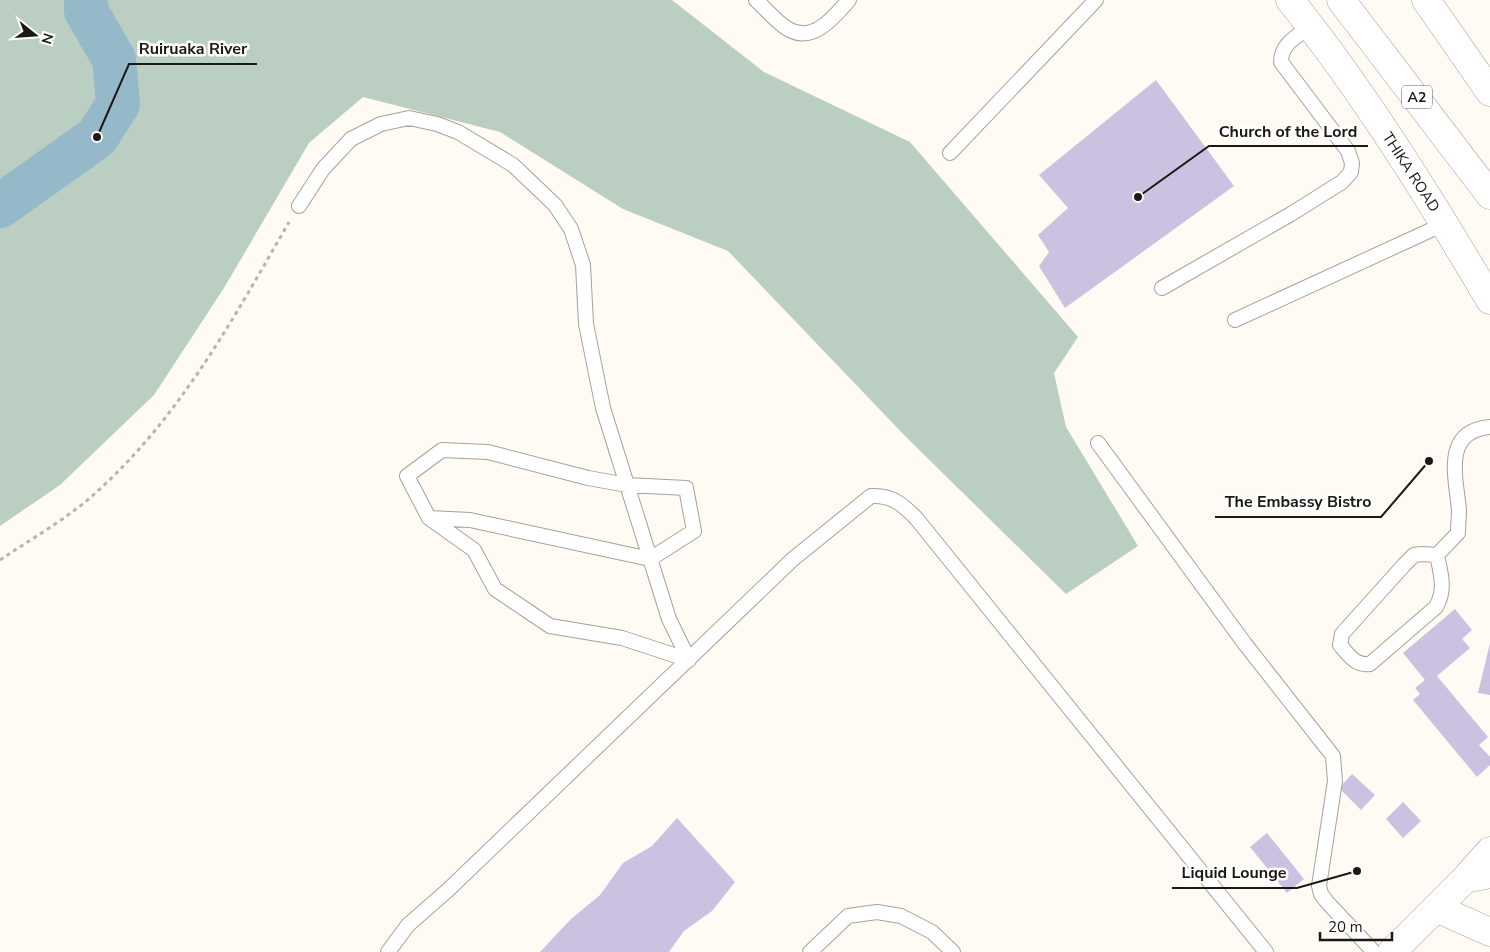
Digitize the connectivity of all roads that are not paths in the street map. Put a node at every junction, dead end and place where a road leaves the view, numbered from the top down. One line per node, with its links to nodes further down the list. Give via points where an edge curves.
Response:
1 (756, 0): 2 (lane, via 788,29 806,33 830,21)
2 (849, 0)
3 (1096, 0): 9 (lane)
4 (1290, 0): 7 (main road, THIKA ROAD)
5 (1341, 0): 10 (main road, A2)
6 (1426, 0): 8 (main road)
7 (1310, 27): 12 (main road, THIKA ROAD, via 1358,91); 13 (lane, via 1286,45 1281,62 1348,151 1351,172 1342,182 1291,214)
8 (1490, 92)
9 (950, 153)
10 (1490, 195)
11 (299, 206): 18 (lane, via 323,169 351,139 395,120 409,118 458,132 513,165 555,205 571,230 583,265 586,324 603,408)
12 (1444, 224): 14 (main road, THIKA ROAD); 15 (lane)
13 (1162, 288)
14 (1490, 300)
15 (1235, 320)
16 (1490, 427): 20 (lane, via 1476,428 1460,442 1453,461 1458,533)
17 (1098, 443): 31 (lane, via 1245,644 1333,756 1335,781 1319,886 1327,902)
18 (627, 485): 19 (lane, via 488,452 442,450 407,476); 21 (lane); 21 (lane, via 686,488 694,530)
19 (429, 518): 21 (lane, via 470,520); 22 (lane, via 474,550 495,589 550,626 622,638)
20 (1437, 555): 20 (lane, via 1414,555 1342,634 1340,645 1352,660 1370,664 1436,607 1443,588)
21 (650, 558): 22 (lane, via 669,619)
22 (689, 660): 27 (lane, via 408,925); 30 (lane, via 793,558 864,501 871,496 894,498 916,518)
23 (1490, 851): 24 (main road)
24 (1478, 876): 25 (main road)
25 (1436, 908): 26 (main road); 32 (main road)
26 (1490, 932)
27 (388, 952)
28 (810, 952): 29 (lane, via 848,916 877,912 902,916 932,932)
29 (953, 952)
30 (1266, 952)
31 (1374, 952)
32 (1392, 952)

